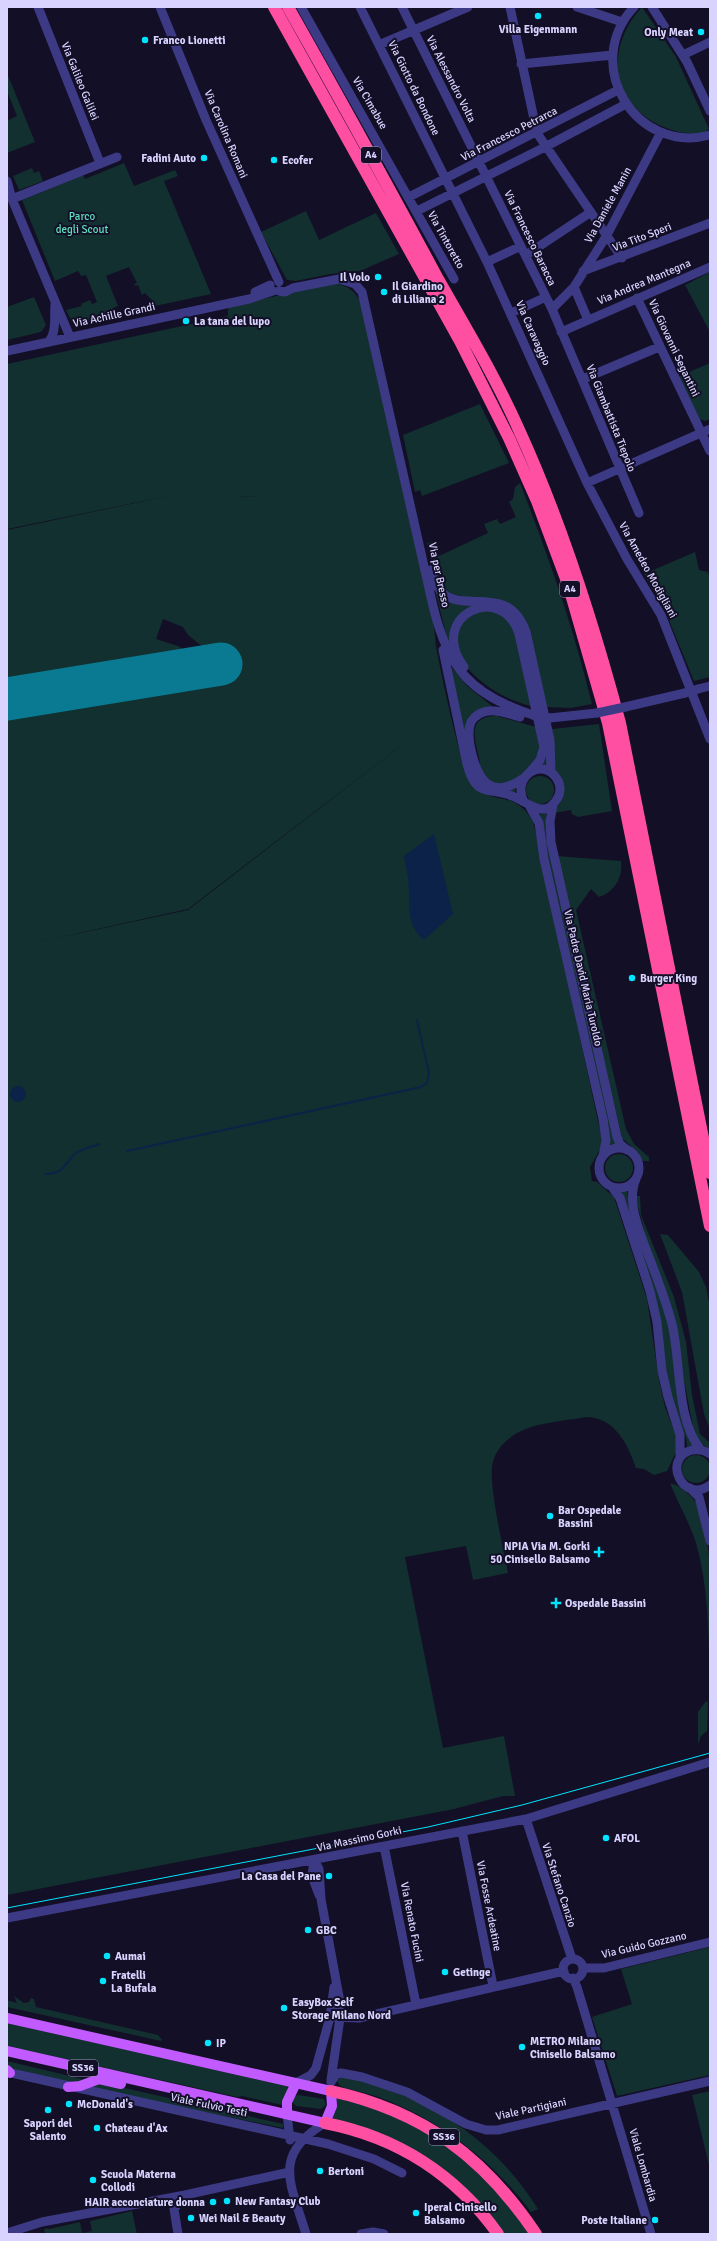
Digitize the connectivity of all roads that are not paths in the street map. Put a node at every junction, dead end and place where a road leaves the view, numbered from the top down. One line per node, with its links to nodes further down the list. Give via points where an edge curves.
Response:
1 (38, 7): 29 (street, Via Galileo Galilei)
2 (160, 7): 47 (street, Via Carolina Romani, via 206,120 273,270)
3 (274, 7): 80 (highway, A4, via 478,376 537,501 569,586 608,723)
4 (288, 7): 77 (highway, A4, via 463,323 518,428 548,497 580,583 620,723)
5 (301, 7): 35 (street, Via Cimabue)
6 (360, 7): 16 (street, Via Giotto da Bondone)
7 (402, 7): 14 (street, Via Alessandro Volta)
8 (468, 7): 14 (street)
9 (510, 7): 19 (street)
10 (577, 7): 13 (street)
11 (634, 7): 13 (street)
12 (652, 7): 18 (street)
13 (622, 22): 17 (street)
14 (413, 30): 16 (street); 28 (street, Via Alessandro Volta)
15 (710, 42): 18 (street)
16 (379, 45): 31 (street, Via Giotto da Bondone)
17 (613, 55): 19 (street); 20 (street)
18 (683, 55): 22 (street)
19 (521, 64): 24 (street)
20 (618, 90): 21 (street); 24 (street, Via Francesco Petrarca)
21 (626, 104): 23 (street, via 641,120); 26 (street)
22 (710, 111)
23 (661, 132): 25 (street, via 687,138); 39 (street, Via Daniele Manin)
24 (537, 133): 26 (street); 28 (street, Via Francesco Petrarca)
25 (710, 135)
26 (545, 147): 30 (street); 37 (street)
27 (117, 157): 29 (street)
28 (480, 162): 30 (street, Via Alessandro Volta); 31 (street, Via Francesco Petrarca)
29 (100, 163): 34 (street)
30 (487, 177): 33 (street); 40 (street, Via Francesco Baracca)
31 (446, 180): 33 (street, Via Giotto da Bondone); 35 (street, Via Francesco Petrarca)
32 (7, 181): 34 (street)
33 (453, 194): 36 (street); 43 (street, Via Caravaggio)
34 (10, 196): 51 (street)
35 (409, 197): 36 (street, Via Cimabue)
36 (417, 211): 46 (street, Via Tintoretto)
37 (591, 212): 39 (street); 41 (street)
38 (710, 223): 42 (street, Via Tito Speri)
39 (608, 235): 42 (street); 45 (street, Via Daniele Manin)
40 (521, 246): 41 (street, Via Francesco Baracca); 43 (street)
41 (526, 256): 49 (street, Via Francesco Baracca)
42 (622, 258): 45 (street, Via Tito Speri)
43 (487, 262): 53 (street, Via Caravaggio)
44 (710, 267): 50 (street, Via Andrea Mantegna)
45 (583, 271): 48 (street, Via Daniele Manin)
46 (454, 279)
47 (275, 286): 56 (street, Via Achille Grandi, via 239,296 231,302); 66 (street, Via per Bresso, via 293,288 339,279 355,284 362,292)
48 (574, 287): 52 (street, Via Daniele Manin); 54 (street)
49 (546, 297): 52 (street, Via Francesco Baracca); 53 (street)
50 (638, 298): 54 (street, Via Andrea Mantegna); 58 (street, Via Giovanni Segantini)
51 (55, 301): 56 (street); 57 (street, via 54,331)
52 (552, 309): 55 (street, Via Francesco Baracca)
53 (511, 313): 64 (street, Via Caravaggio)
54 (588, 320): 55 (street, Via Andrea Mantegna)
55 (561, 332): 60 (street, Via Giambattista Tiepolo)
56 (70, 338): 57 (street, Via Achille Grandi)
57 (48, 342): 59 (street, Via Achille Grandi)
58 (659, 347): 60 (street); 61 (street, Via Giovanni Segantini)
59 (7, 351)
60 (583, 379): 63 (street, Via Giambattista Tiepolo)
61 (706, 431): 62 (street, Via Giovanni Segantini); 63 (street)
62 (710, 451)
63 (618, 468): 64 (street); 65 (street, Via Giambattista Tiepolo)
64 (587, 483): 70 (street, Via Amedeo Modigliani, via 627,559 661,615)
65 (639, 513)
66 (415, 523): 67 (street, Via per Bresso); 71 (street, via 428,555 433,579 443,594 462,602 496,602 510,608 520,619 526,632 550,740)
67 (439, 633): 69 (street, Via per Bresso, via 449,656 475,686 511,708); 73 (street, via 471,777 488,792 508,794)
68 (710, 686): 69 (street, Via per Bresso, bridge, via 597,713 550,718)
69 (533, 715): 72 (street, via 524,718 489,710 474,718 469,727 474,761 480,778 491,786 498,787 514,784); 72 (street, via 528,709 504,699 474,678 458,658 453,646 454,632 459,621 471,611 484,607 501,610 511,618 517,628 544,746 540,760)
70 (710, 739)
71 (550, 772): 72 (street, via 538,769); 74 (street, via 557,778 560,787 559,797)
72 (527, 775): 73 (street, via 520,788)
73 (527, 804): 74 (street, via 543,809); 76 (street, Via Padre David Maria Turoldo, via 539,823 546,866 603,1119 606,1140)
74 (553, 805): 75 (street, Via Padre David Maria Turoldo, via 550,821 551,842 617,1137)
75 (627, 1150): 76 (street, via 612,1149); 78 (street, via 634,1154 638,1161 639,1172)
76 (603, 1156): 79 (street, via 599,1166 600,1175)
77 (710, 1172)
78 (636, 1179): 79 (street, via 627,1186); 81 (street, via 632,1197 635,1218 672,1324 688,1421 695,1443)
79 (612, 1187): 83 (street, via 620,1198 650,1291 657,1322 662,1371 680,1435)
80 (710, 1226)
81 (701, 1450): 82 (street); 83 (street, via 690,1451)
82 (710, 1454)
83 (680, 1458): 85 (street, via 677,1466 678,1477)
84 (710, 1485): 85 (street, via 702,1489)
85 (690, 1488): 86 (street, via 699,1497)
86 (710, 1541)
87 (710, 1762): 88 (street, Via Massimo Gorki)
88 (526, 1819): 89 (street, Via Massimo Gorki); 94 (street, Via Stefano Canzio)
89 (462, 1831): 90 (street, Via Massimo Gorki); 99 (street, Via Fosse Ardeatine)
90 (384, 1846): 91 (street, Via Massimo Gorki); 100 (street, Via Renato Fucini)
91 (314, 1860): 92 (street, Via Massimo Gorki); 98 (street, via 319,1869 321,1899)
92 (7, 1918)
93 (710, 1942): 95 (street, Via Guido Gozzano, via 604,1968)
94 (572, 1959): 95 (street, via 578,1960); 96 (street, via 566,1962)
95 (583, 1968): 97 (street, via 579,1977)
96 (564, 1971): 97 (street); 99 (street)
97 (572, 1978): 111 (street)
98 (335, 1979): 101 (street); 103 (street, via 340,2002)
99 (493, 1986): 100 (street)
100 (416, 2004): 103 (street, via 359,2018)
101 (330, 2017): 103 (street); 107 (street, via 316,2068 311,2075)
102 (7, 2018): 107 (main road, SS36)
103 (340, 2018): 110 (street)
104 (7, 2051): 108 (main road, Viale Fulvio Testi / SS36)
105 (8, 2072): 109 (street, Viale Fulvio Testi)
106 (710, 2081): 111 (street, Viale Partigiani)
107 (296, 2083): 110 (main road, SS36); 112 (main road, via 287,2102)
108 (159, 2085): 109 (main road, via 131,2086 99,2079 80,2086); 112 (main road, Viale Fulvio Testi / SS36)
109 (68, 2087): 114 (street, Viale Fulvio Testi)
110 (331, 2087): 111 (street, Viale Partigiani, via 336,2074 362,2077 407,2092 466,2124 486,2130 498,2130); 113 (main road, via 332,2106); 126 (highway, SS36, via 390,2108 442,2135 469,2155 494,2179)
111 (613, 2102): 127 (street, Viale Lombardia)
112 (287, 2114): 113 (main road, Viale Fulvio Testi / SS36); 114 (street)
113 (325, 2123): 115 (street); 125 (highway, Viale Fulvio Testi / SS36, via 374,2136 422,2160 460,2190 487,2218)
114 (288, 2136): 115 (street, Viale Fulvio Testi); 116 (street)
115 (302, 2139): 116 (street); 118 (street, Viale Fulvio Testi, via 357,2153)
116 (294, 2149): 117 (street)
117 (290, 2172): 119 (street); 122 (street)
118 (402, 2173)
119 (185, 2195): 120 (street, via 42,2222); 121 (street, via 174,2210)
120 (7, 2233)
121 (178, 2234)
122 (306, 2234)
123 (361, 2234): 124 (street)
124 (384, 2234)
125 (498, 2234)
126 (536, 2234)
127 (651, 2234)

